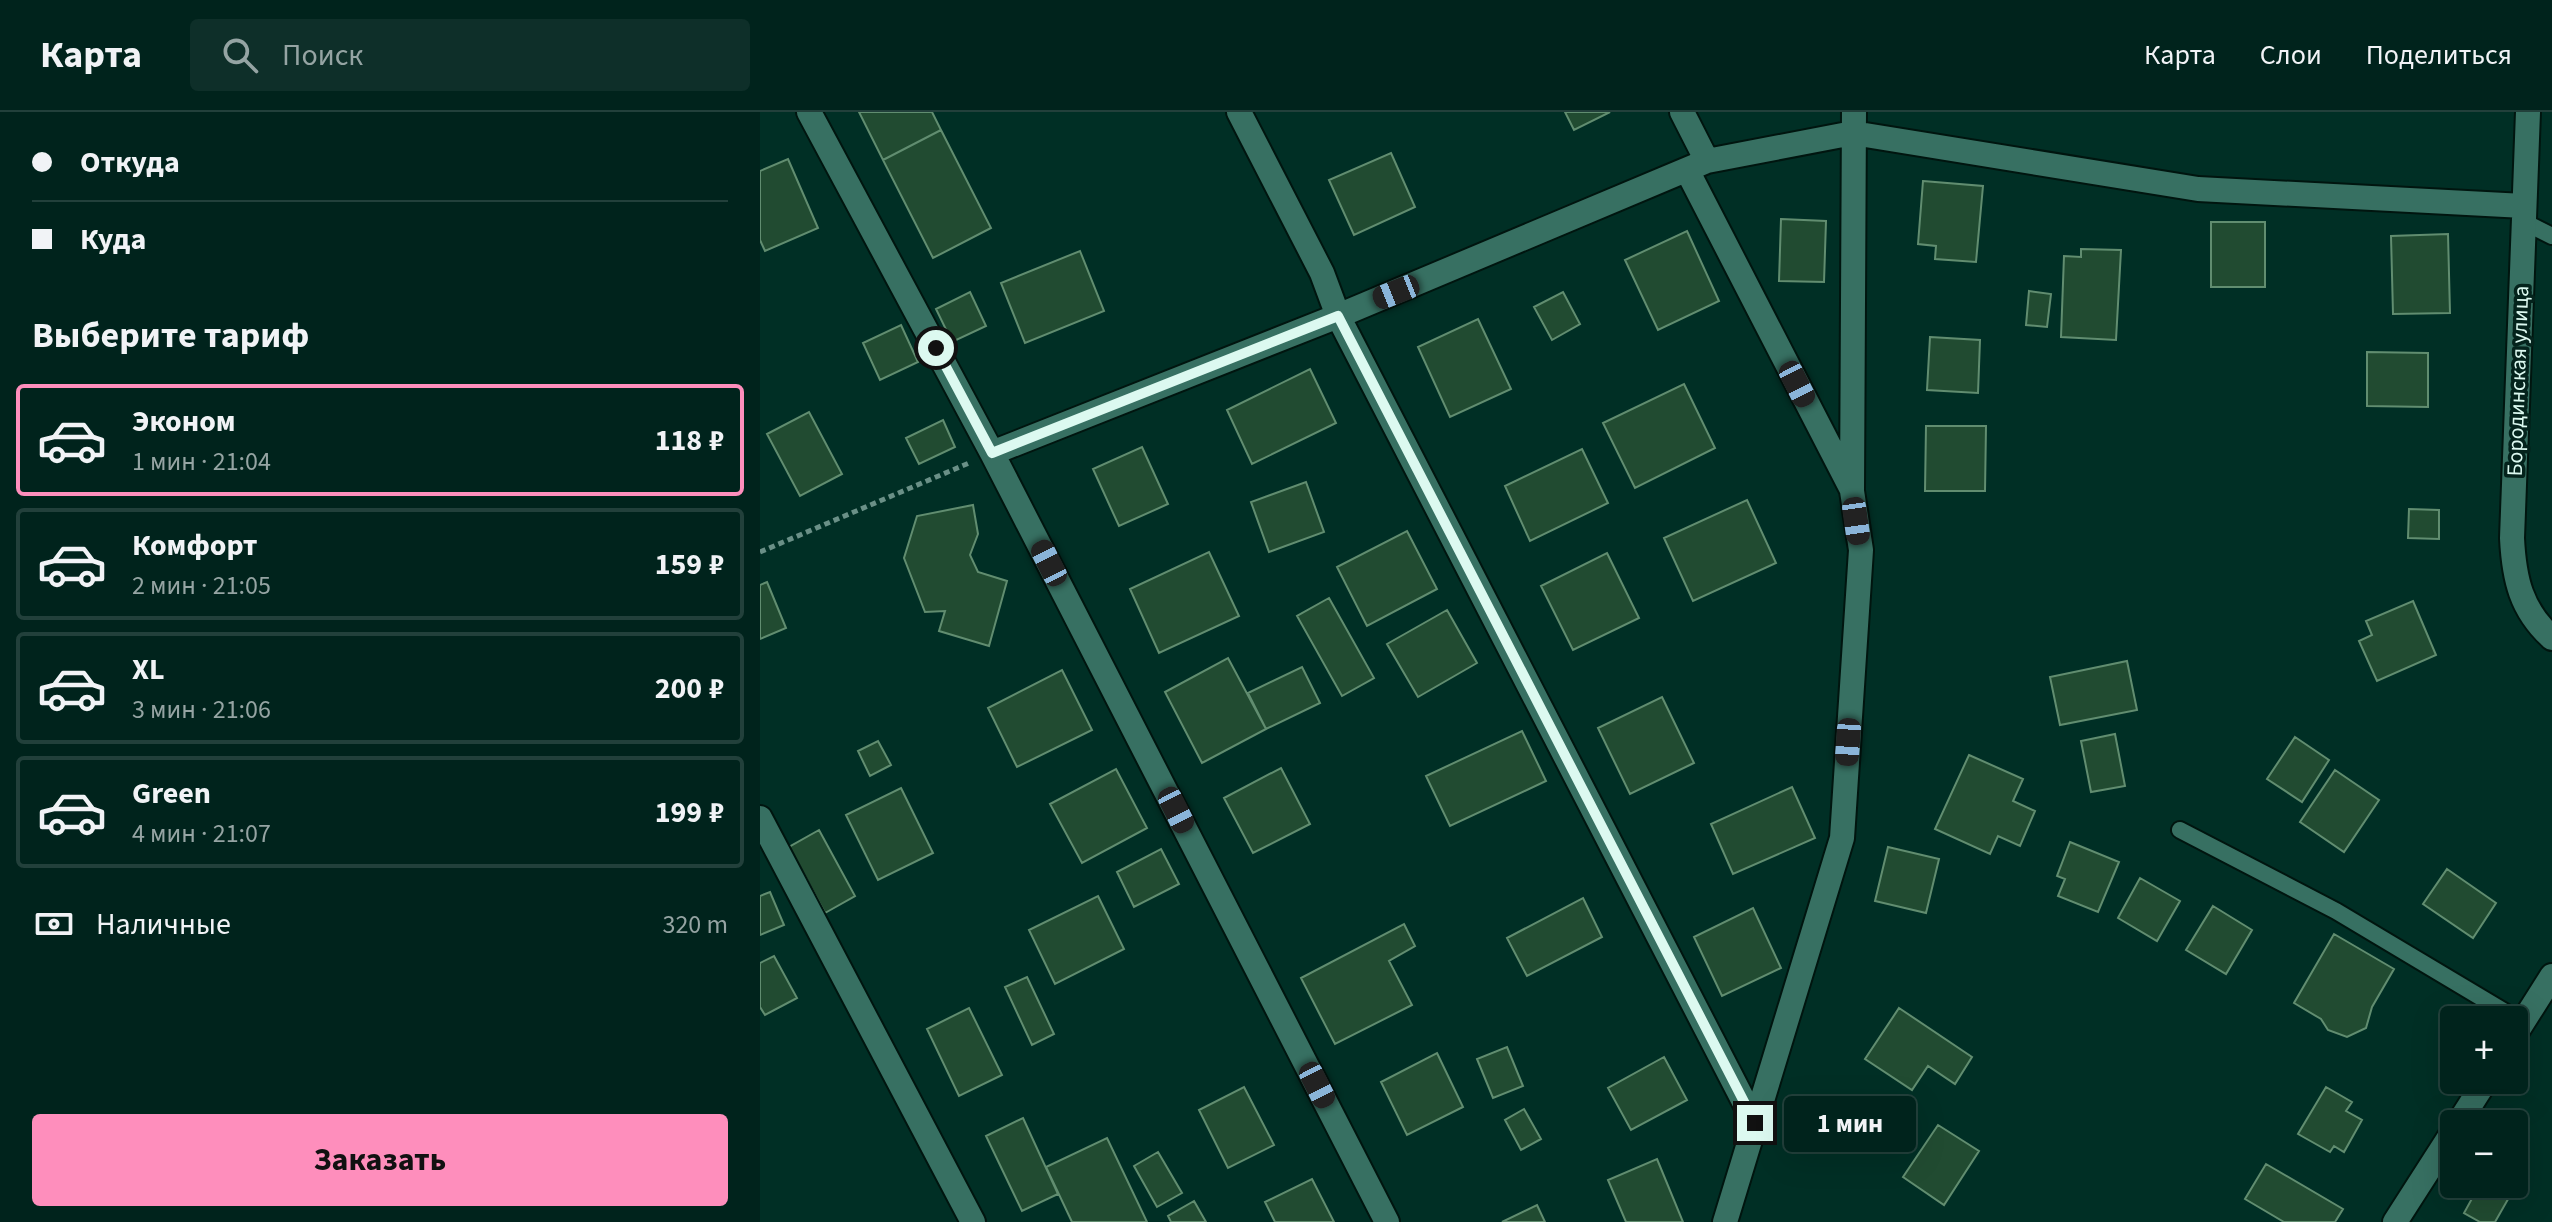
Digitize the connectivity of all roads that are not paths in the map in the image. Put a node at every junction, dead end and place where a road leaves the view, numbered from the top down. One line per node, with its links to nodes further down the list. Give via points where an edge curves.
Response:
1 (809, 112): 10 (street)
2 (1239, 112): 9 (street, via 1322,273)
3 (1682, 112): 6 (street)
4 (2528, 112): 7 (street, Бородинская улица)
5 (1853, 122): 6 (street); 7 (street, via 2198,189); 11 (street)
6 (1697, 165): 9 (street); 11 (street)
7 (2524, 214): 8 (lane); 12 (street, Бородинская улица, via 2514,578 2527,612)
8 (2552, 236)
9 (1338, 316): 10 (street); 18 (street)
10 (992, 453): 21 (street)
11 (1852, 491): 18 (street, via 1861,550 1842,838)
12 (2552, 638)
13 (760, 818): 20 (street)
14 (2180, 830): 16 (lane, via 2336,911)
15 (2552, 976): 17 (street)
16 (2483, 1006)
17 (2528, 1013)
18 (1755, 1123): 22 (street)
19 (2440, 1152): 23 (street)
20 (973, 1222)
21 (1387, 1222)
22 (1725, 1222)
23 (2395, 1222)

